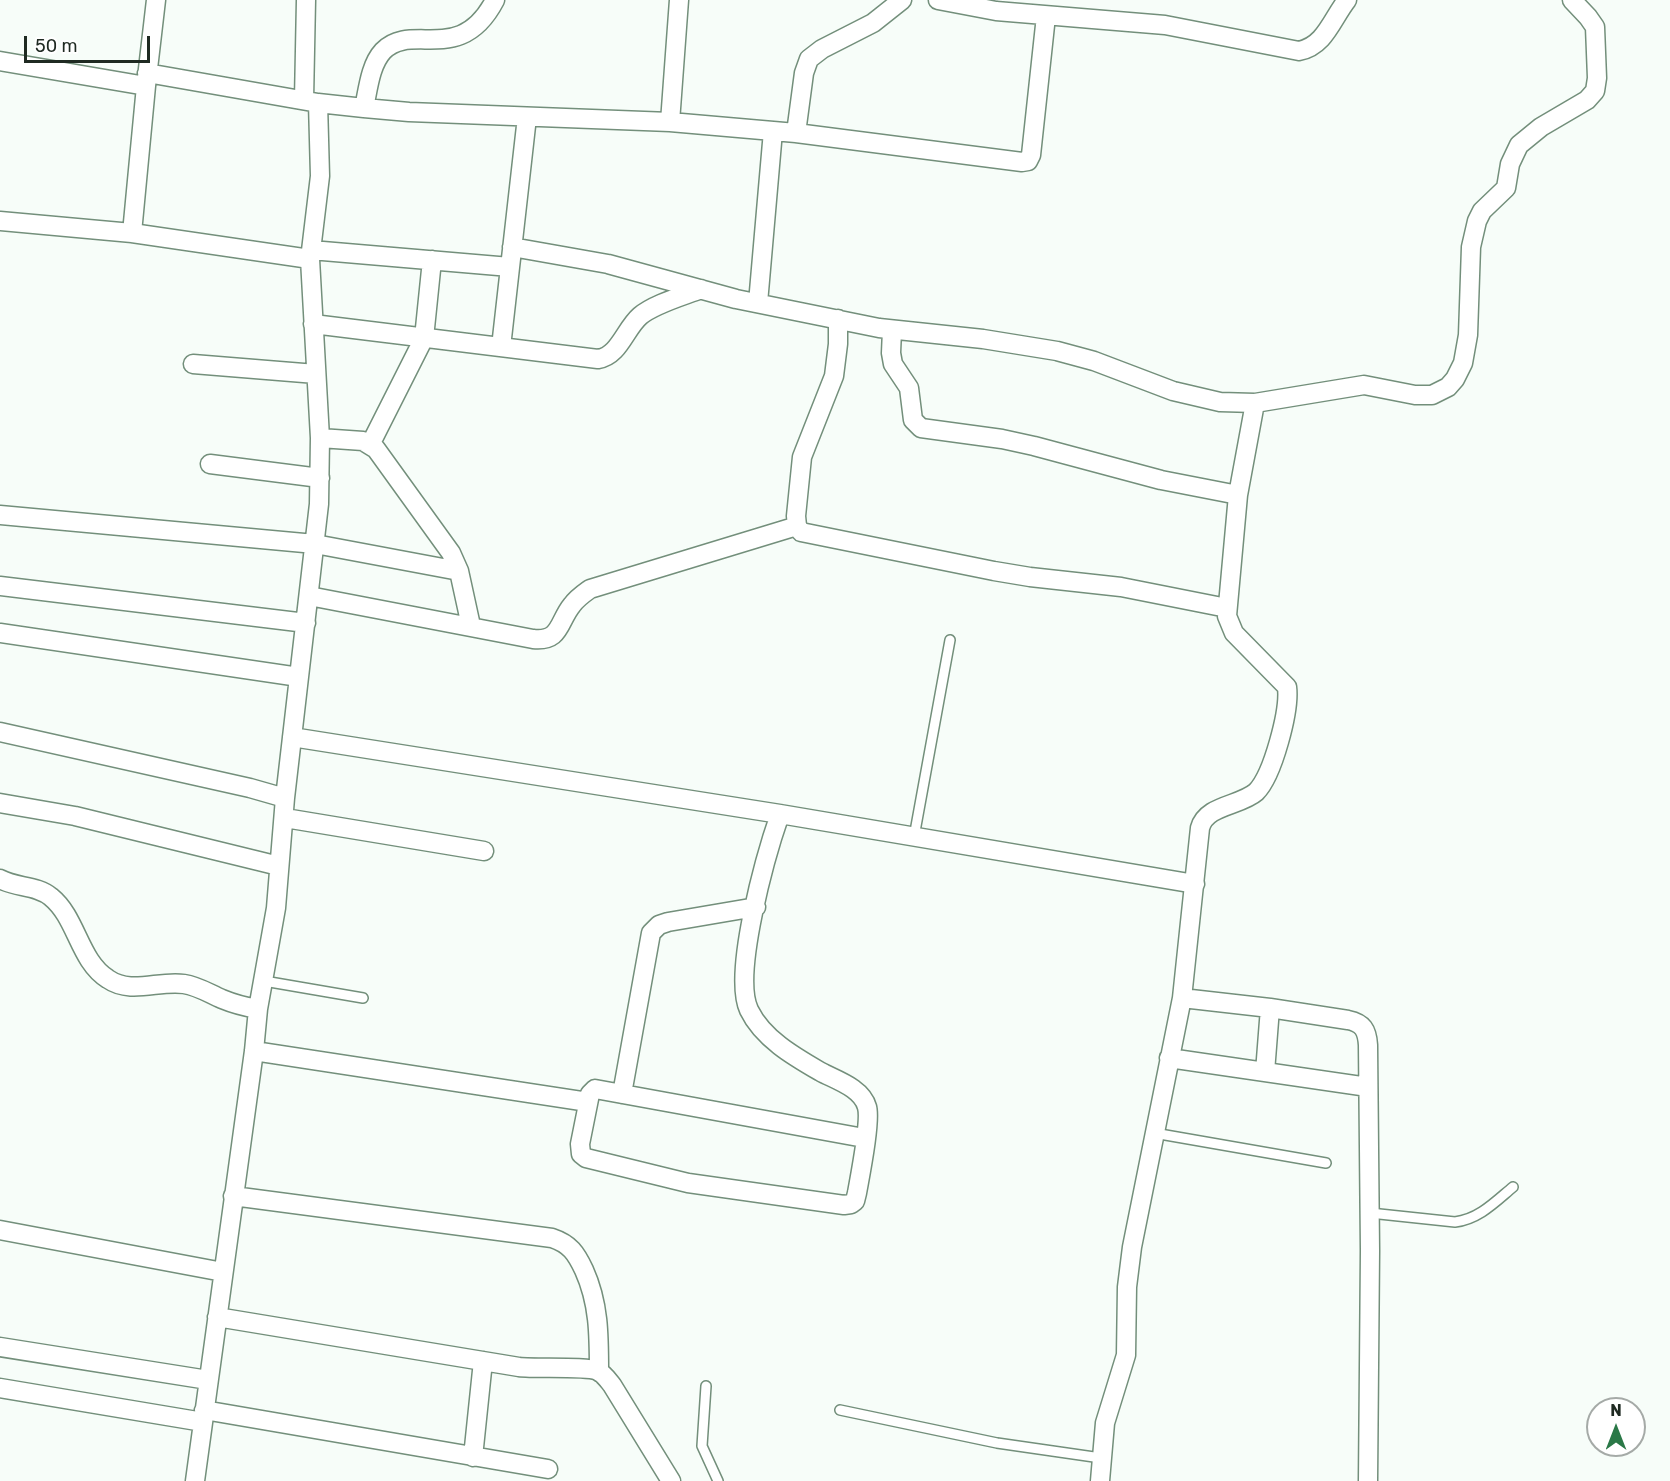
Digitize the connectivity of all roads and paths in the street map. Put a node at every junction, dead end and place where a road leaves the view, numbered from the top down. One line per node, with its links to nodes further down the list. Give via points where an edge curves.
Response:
1 (156, 0): 11 (street)
2 (306, 0): 12 (street)
3 (495, 0): 13 (street, via 486,16 466,33 449,40 396,42 383,51 374,67)
4 (679, 0): 15 (street)
5 (902, 0): 17 (street, via 873,23 809,59)
6 (938, 0): 9 (street)
7 (1347, 0): 9 (street, via 1321,40 1299,51 1165,25)
8 (1572, 0): 33 (street, via 1595,27 1595,91 1519,145 1510,164 1506,188 1477,221 1471,247 1468,335 1463,363 1455,379 1432,395 1364,385)
9 (1046, 16): 17 (street, via 1031,155 1025,162)
10 (0, 62): 11 (street)
11 (147, 80): 12 (street); 19 (street)
12 (311, 101): 13 (street); 21 (street, via 320,176)
13 (364, 108): 14 (street)
14 (527, 117): 15 (street); 20 (street)
15 (670, 122): 16 (street)
16 (773, 131): 17 (street); 25 (street)
17 (796, 133)
18 (0, 220): 19 (street)
19 (132, 233): 21 (street)
20 (513, 247): 23 (street); 24 (street, via 608,264)
21 (310, 255): 22 (street); 27 (street)
22 (432, 260): 23 (street); 29 (street)
23 (510, 267): 30 (street)
24 (701, 289): 25 (street); 30 (street, via 645,312 603,359)
25 (758, 303): 26 (street)
26 (838, 320): 28 (street); 40 (street, via 834,376 802,457)
27 (313, 324): 29 (street); 32 (street)
28 (892, 330): 33 (street, via 1057,351 1197,398); 38 (street, via 893,364 909,388 913,420 921,428 1002,439 1161,480)
29 (424, 338): 30 (street); 35 (street)
30 (501, 347)
31 (193, 364): 32 (street)
32 (316, 374): 34 (street)
33 (1255, 403): 38 (street)
34 (320, 438): 35 (street, via 354,439); 37 (street)
35 (370, 445): 42 (street, via 445,543)
36 (210, 464): 37 (street)
37 (320, 478): 41 (street)
38 (1238, 495): 45 (street)
39 (0, 515): 41 (street)
40 (797, 526): 45 (street, via 805,534 994,571 1121,586); 47 (street, via 590,589 572,604 556,634 547,640)
41 (315, 544): 42 (street); 44 (street)
42 (459, 571): 47 (street)
43 (0, 586): 46 (street)
44 (309, 596): 46 (street); 47 (street)
45 (1227, 608): 61 (street, via 1234,633 1282,680 1288,691 1280,740 1260,787 1249,797 1203,820)
46 (306, 623): 50 (street)
47 (471, 626)
48 (0, 633): 50 (street)
49 (950, 640): 57 (lane)
50 (299, 676): 52 (street)
51 (0, 732): 53 (street)
52 (292, 737): 53 (street); 55 (street)
53 (285, 798): 56 (street)
54 (0, 803): 59 (street, via 75,816)
55 (780, 814): 57 (street); 62 (street, via 766,853)
56 (285, 818): 58 (street); 59 (street)
57 (914, 837): 61 (street)
58 (484, 851)
59 (279, 867): 63 (street)
60 (0, 879): 67 (street, via 53,897 95,969 108,980 129,987 183,984)
61 (1195, 884): 65 (street)
62 (756, 907): 72 (street, via 668,922 651,933); 75 (street, via 745,959 744,993 750,1013 790,1053 862,1097 867,1108)
63 (264, 981): 64 (lane); 67 (street)
64 (363, 998)
65 (1182, 998): 66 (street); 69 (street)
66 (1270, 1008): 70 (street); 71 (street, via 1361,1024 1367,1035)
67 (258, 1009): 68 (street)
68 (254, 1051): 73 (street); 78 (street)
69 (1169, 1058): 70 (street); 74 (street)
70 (1265, 1072): 71 (street)
71 (1368, 1087): 79 (street)
72 (622, 1094): 73 (street, via 595,1089); 75 (street)
73 (588, 1102): 75 (street, via 582,1156 669,1179 843,1205 856,1198)
74 (1154, 1133): 76 (lane); 92 (street, via 1128,1270 1126,1355 1107,1415)
75 (864, 1138)
76 (1326, 1163)
77 (1513, 1187): 79 (lane, via 1476,1216 1455,1222)
78 (233, 1196): 81 (street); 85 (street, via 561,1241 576,1254 595,1298)
79 (1370, 1213): 98 (street)
80 (0, 1230): 81 (street)
81 (223, 1272): 82 (street)
82 (217, 1317): 84 (street); 86 (street)
83 (0, 1347): 86 (street)
84 (483, 1361): 85 (street); 91 (street)
85 (599, 1372): 95 (street, via 612,1385)
86 (208, 1380): 90 (street)
87 (706, 1386): 96 (lane, via 702,1446)
88 (0, 1388): 90 (street)
89 (840, 1410): 92 (lane, via 997,1443)
90 (204, 1416): 91 (street); 94 (street)
91 (473, 1456): 93 (street)
92 (1101, 1458): 97 (street)
93 (548, 1469)
94 (195, 1481)
95 (671, 1481)
96 (718, 1481)
97 (1100, 1481)
98 (1368, 1481)

